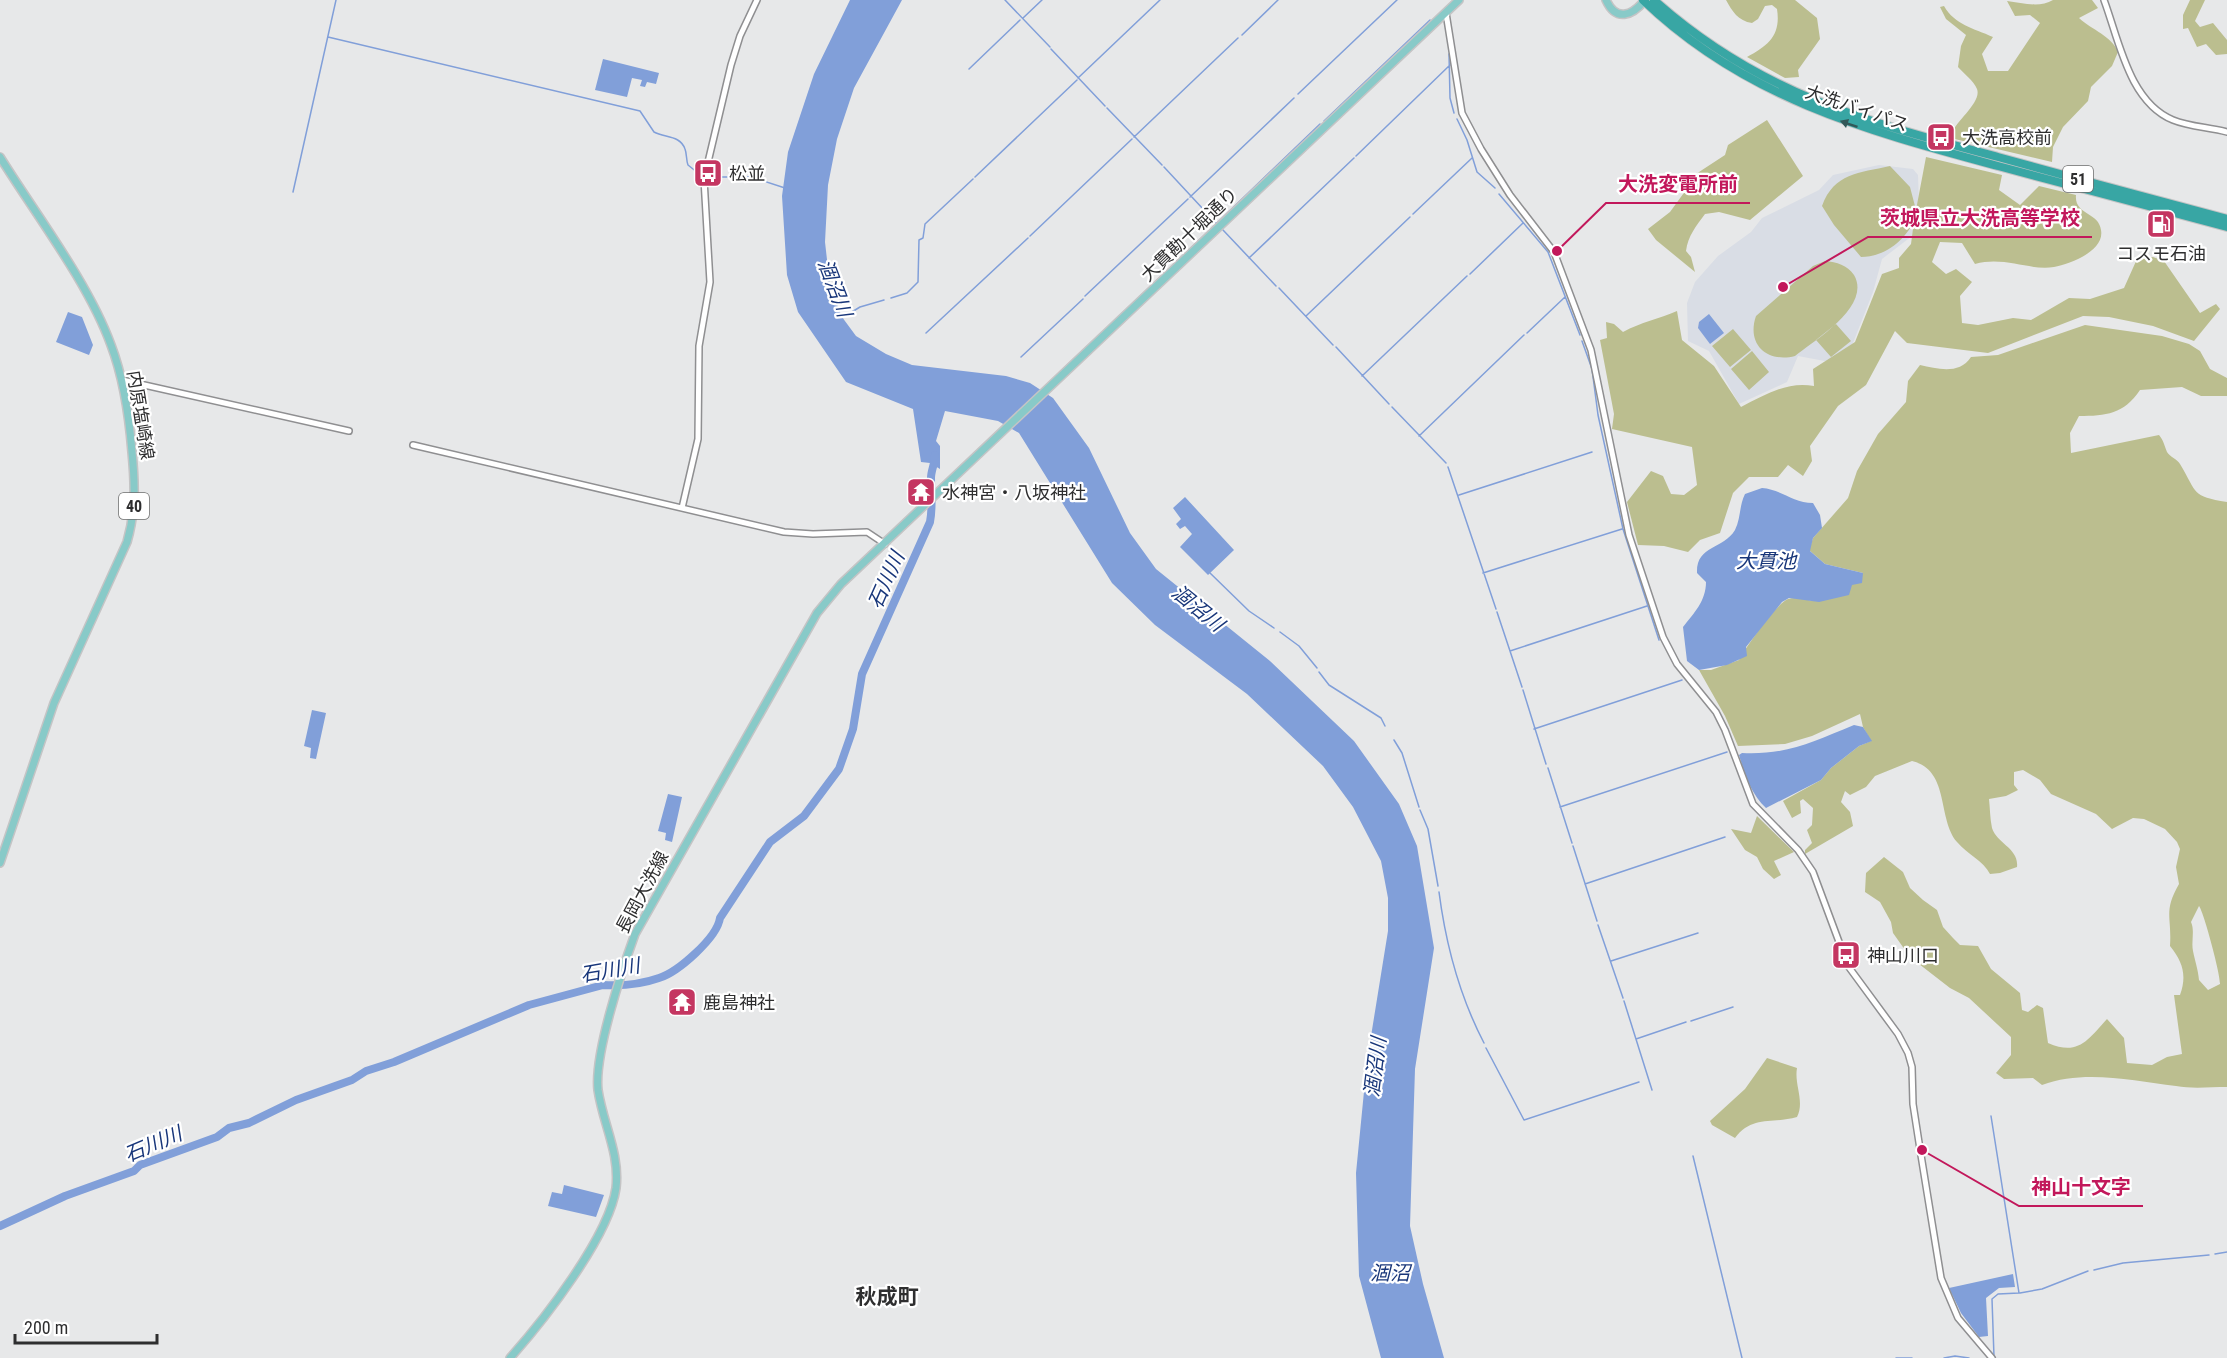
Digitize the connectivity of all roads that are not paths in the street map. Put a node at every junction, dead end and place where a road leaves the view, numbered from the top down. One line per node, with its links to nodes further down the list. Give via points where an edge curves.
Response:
1 (757, 0): 16 (street, via 731,65 704,179 710,282 699,339 698,439)
2 (1459, 0): 7 (main road, 大貫勘十堀通り)
3 (1606, 0): 4 (main road, via 1614,12 1623,16 1633,13)
4 (1644, 0): 11 (highway, 大洗バイパス / 51, one-way to 4, via 1839,120 1737,72)
5 (1654, 0): 10 (highway, 大洗バイパス / 51, via 1742,66 1821,105)
6 (2104, 0): 8 (street, via 2133,77 2153,109 2186,124)
7 (1446, 13): 15 (main road, 大貫勘十堀通り); 20 (street, via 1456,85 1467,125 1510,195 1554,252 1591,350 1629,535 1663,637 1677,664 1716,712 1753,804 1798,850 1813,872 1848,966 1908,1053 1941,1278 1958,1318)
8 (2227, 132)
9 (0, 157): 12 (main road, 内原塩崎線 / 40, via 94,307)
10 (2227, 219)
11 (2227, 227)
12 (122, 380): 13 (street); 18 (main road, 内原塩崎線 / 40, via 135,488 130,531 54,703)
13 (349, 431)
14 (412, 445): 16 (street)
15 (942, 491): 17 (main road, 長岡大洗線)
16 (682, 508): 17 (street, via 784,532 867,532)
17 (885, 544): 19 (main road, 長岡大洗線, via 816,613 645,913 622,972 599,1061 598,1080 615,1158 613,1201 584,1257)
18 (0, 863)
19 (510, 1358)
20 (1991, 1358)

